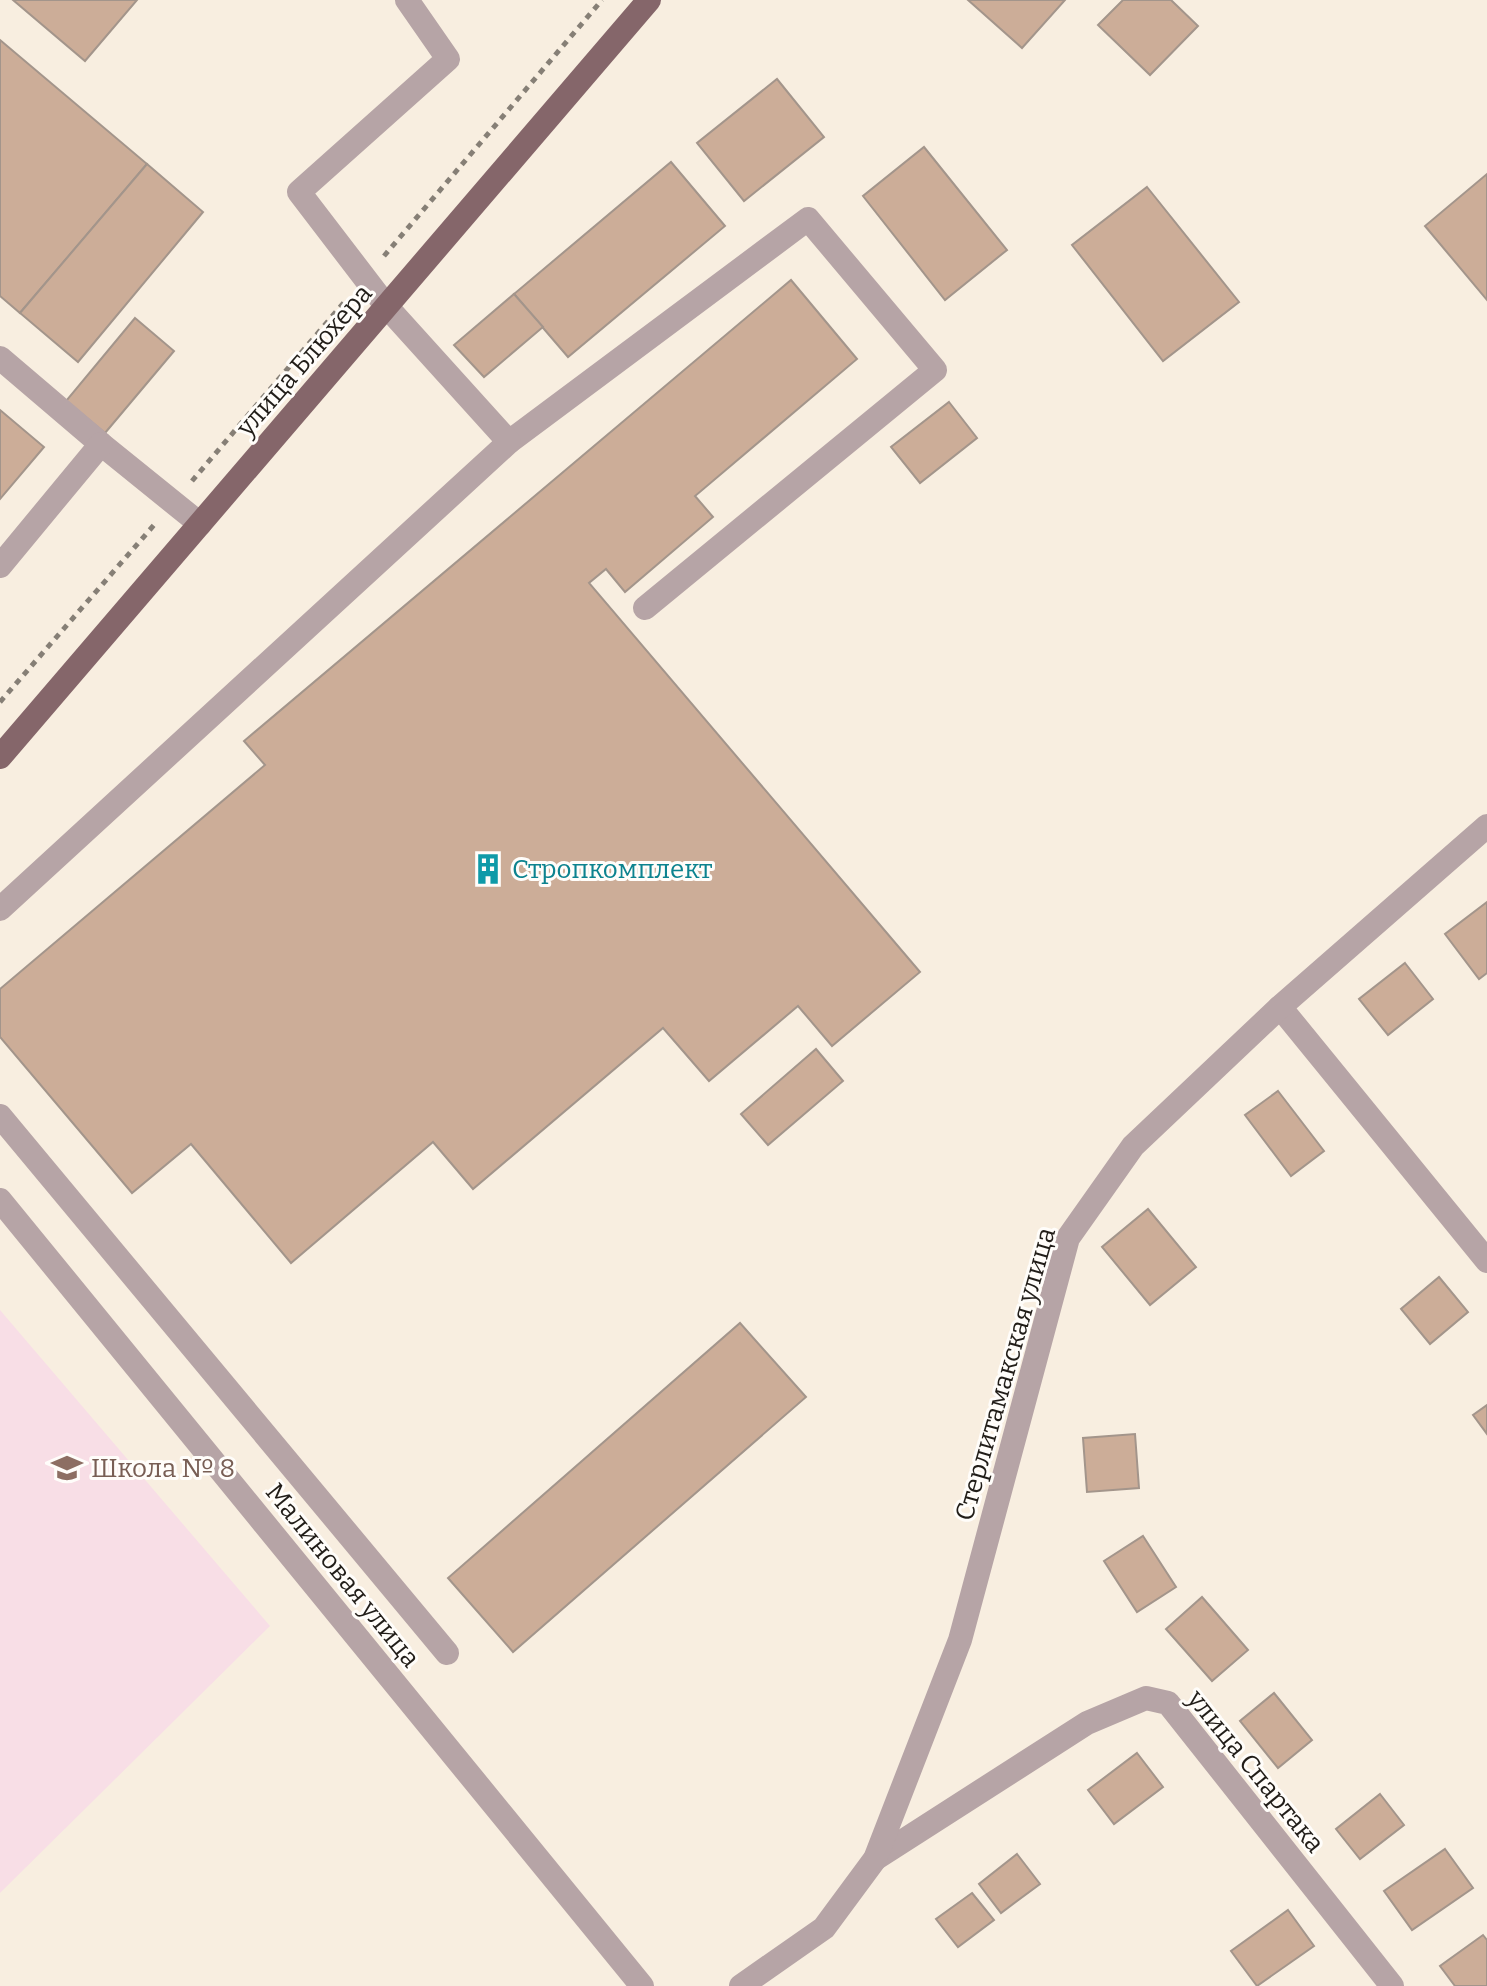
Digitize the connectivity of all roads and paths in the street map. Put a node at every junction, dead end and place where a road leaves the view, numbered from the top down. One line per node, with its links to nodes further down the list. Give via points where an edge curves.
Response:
1 (407, 0): 4 (street, via 448,59 299,192)
2 (602, 0): 4 (path)
3 (649, 0): 5 (main road, улица Блюхера)
4 (365, 278): 5 (street); 9 (path)
5 (387, 307): 7 (street); 10 (main road, улица Блюхера)
6 (0, 358): 8 (street)
7 (509, 442): 12 (street, via 808,219 935,370); 16 (street)
8 (101, 444): 9 (street); 11 (street)
9 (173, 503): 10 (street); 13 (path)
10 (200, 524): 14 (main road, улица Блюхера)
11 (0, 566)
12 (645, 608)
13 (0, 702)
14 (0, 757)
15 (1487, 826): 17 (street, Стерлитамакская улица)
16 (0, 909)
17 (1280, 1007): 20 (street); 22 (street, Стерлитамакская улица, via 1133,1146 1068,1238 960,1640)
18 (0, 1116): 21 (street)
19 (0, 1200): 23 (street, Малиновая улица)
20 (1487, 1261)
21 (447, 1653)
22 (875, 1859): 24 (street, Стерлитамакская улица, via 824,1928); 25 (street, улица Спартака, via 1087,1723 1146,1698 1168,1703)
23 (642, 1986)
24 (741, 1986)
25 (1392, 1986)

